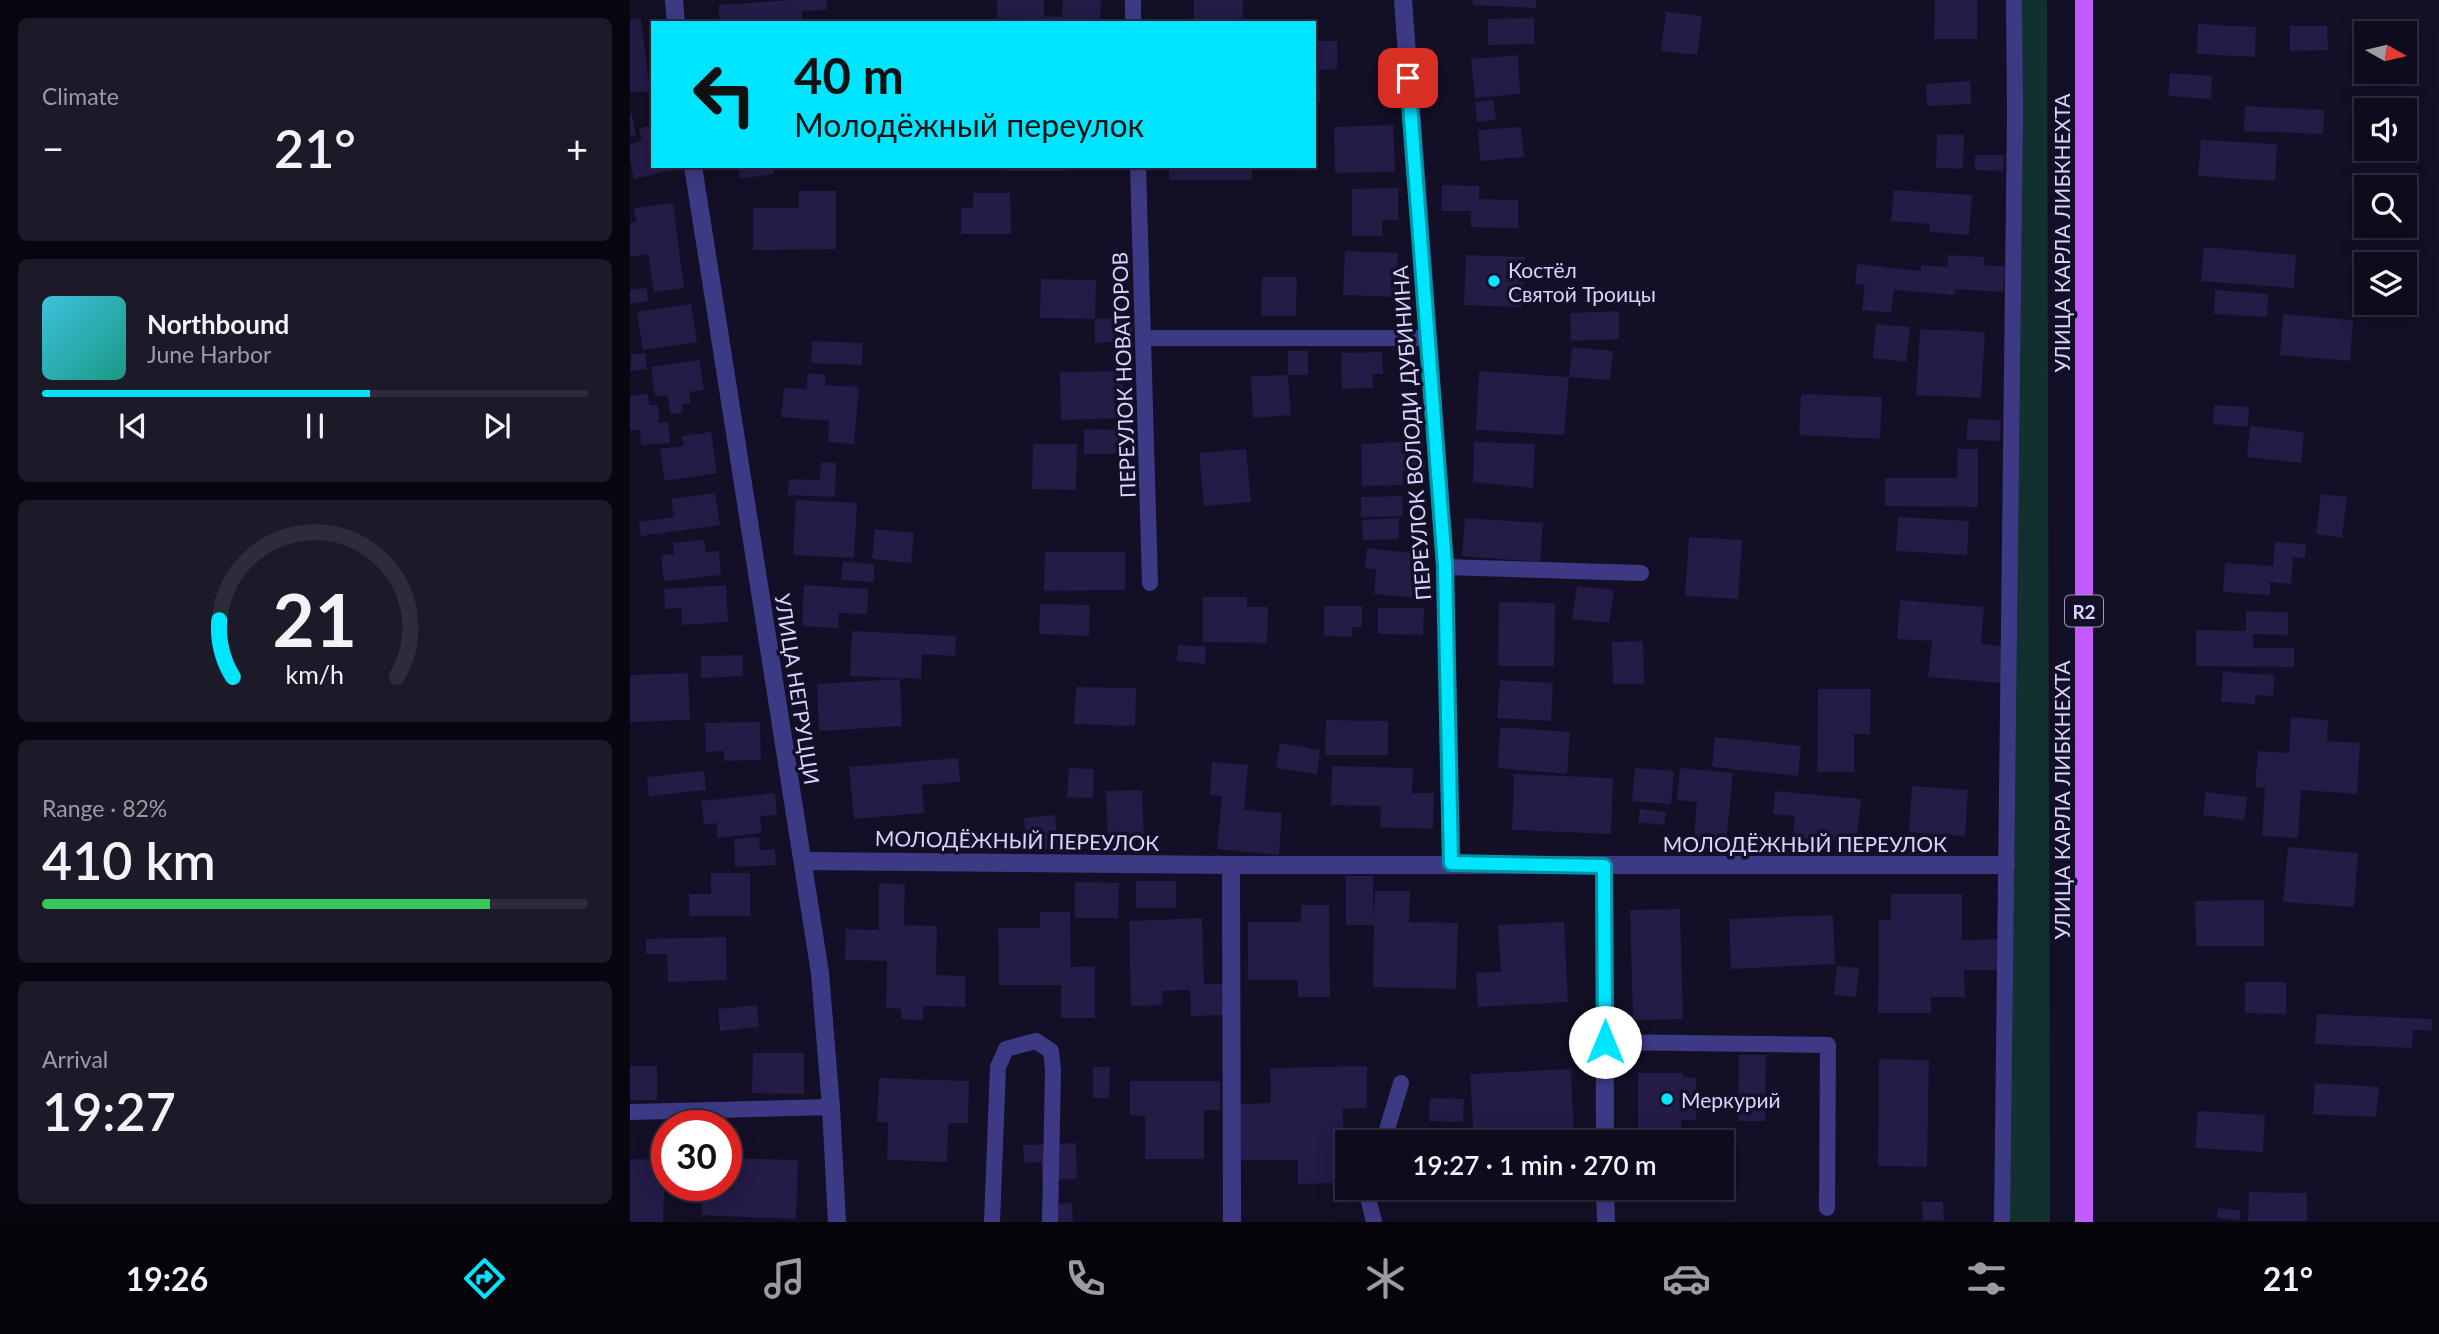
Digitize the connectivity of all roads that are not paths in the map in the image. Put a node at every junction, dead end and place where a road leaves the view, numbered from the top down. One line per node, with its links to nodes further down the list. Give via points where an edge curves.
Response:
1 (674, 0): 6 (street)
2 (1133, 0): 7 (lane)
3 (1403, 0): 11 (street, ПЕРЕУЛОК ВОЛОДИ ДУБИНИНА)
4 (2014, 0): 17 (lane)
5 (2084, 0): 36 (main road, УЛИЦА КАРЛА ЛИБКНЕХТА / R2)
6 (676, 21)
7 (1133, 21)
8 (693, 168): 15 (street, УЛИЦА НЕГРУЦЦИ)
9 (1138, 168): 10 (lane, ПЕРЕУЛОК НОВАТОРОВ)
10 (1144, 338): 11 (lane); 14 (lane, ПЕРЕУЛОК НОВАТОРОВ)
11 (1427, 338): 12 (street, ПЕРЕУЛОК ВОЛОДИ ДУБИНИНА)
12 (1445, 566): 13 (lane); 16 (street, ПЕРЕУЛОК ВОЛОДИ ДУБИНИНА)
13 (1641, 573)
14 (1150, 583)
15 (803, 861): 18 (street, МОЛОДЁЖНЫЙ ПЕРЕУЛОК); 22 (street, УЛИЦА НЕГРУЦЦИ, via 820,973)
16 (1451, 863): 18 (street, МОЛОДЁЖНЫЙ ПЕРЕУЛОК); 19 (street, МОЛОДЁЖНЫЙ ПЕРЕУЛОК)
17 (2006, 864): 19 (street, МОЛОДЁЖНЫЙ ПЕРЕУЛОК); 35 (lane)
18 (1231, 865): 32 (street)
19 (1604, 866): 20 (street)
20 (1605, 1042): 25 (street); 28 (lane, via 1828,1045)
21 (1401, 1083): 24 (lane)
22 (831, 1107): 23 (lane); 29 (street, УЛИЦА НЕГРУЦЦИ)
23 (630, 1112)
24 (1387, 1130)
25 (1605, 1130)
26 (1369, 1200): 33 (lane)
27 (1605, 1200): 34 (street)
28 (1827, 1208)
29 (836, 1222)
30 (992, 1222): 31 (lane, via 998,1067 1006,1049 1036,1041 1051,1051 1053,1070)
31 (1050, 1222)
32 (1232, 1222)
33 (1374, 1222)
34 (1606, 1222)
35 (2002, 1222)
36 (2084, 1222)

